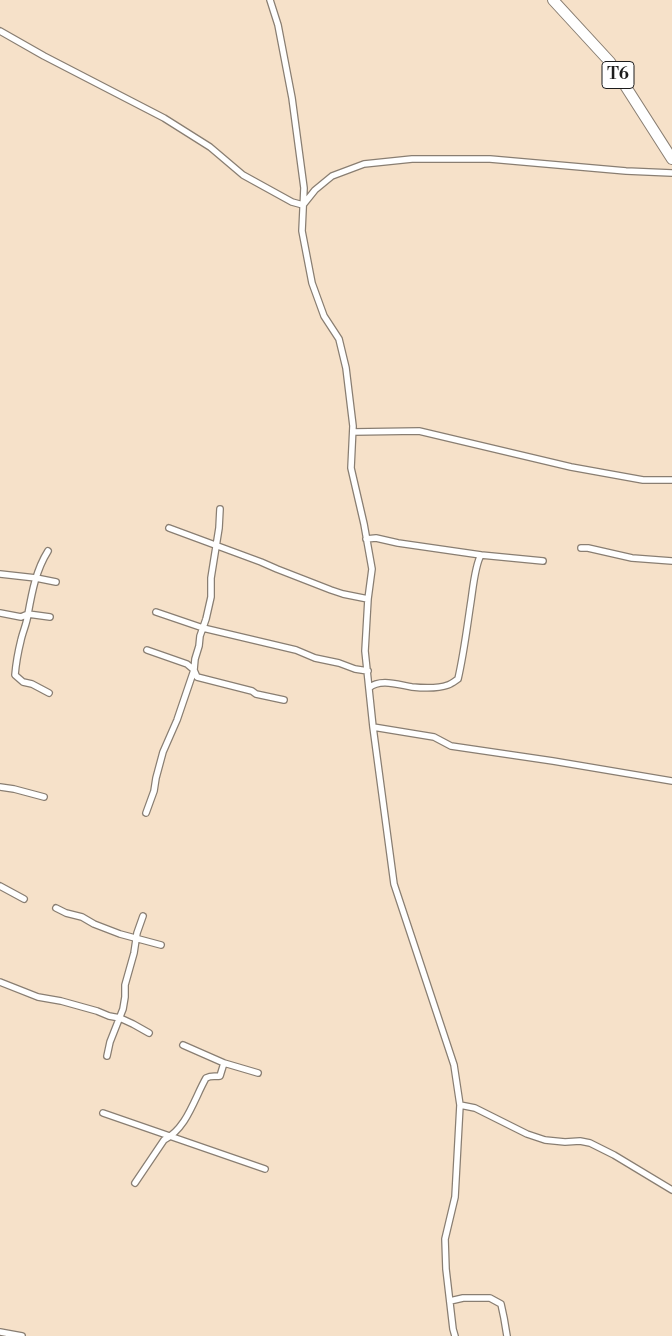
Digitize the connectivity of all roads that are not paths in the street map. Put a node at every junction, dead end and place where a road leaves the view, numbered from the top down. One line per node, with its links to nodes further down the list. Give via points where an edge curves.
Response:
1 (270, 0): 6 (street, via 292,98 304,188)
2 (553, 0): 4 (highway, T6, via 610,62)
3 (0, 31): 6 (street, via 164,118 210,147 242,175)
4 (672, 159)
5 (672, 173): 6 (street, via 490,159 412,159 364,164 332,176)
6 (303, 205): 7 (street, via 302,231 312,283 324,316 339,339 346,368)
7 (352, 432): 8 (street, via 419,430 571,467 643,480); 11 (street, via 351,468)
8 (672, 480)
9 (220, 509): 12 (street)
10 (169, 528): 12 (street)
11 (366, 539): 15 (street); 21 (street, via 372,569)
12 (216, 546): 21 (street, via 331,590); 26 (street, via 211,597)
13 (581, 548): 17 (street, via 632,558)
14 (48, 551): 19 (street)
15 (481, 554): 16 (street); 30 (street, via 458,679 449,685 435,687 381,683)
16 (543, 561)
17 (672, 561)
18 (0, 574): 19 (street)
19 (36, 578): 20 (street); 24 (street)
20 (56, 582)
21 (368, 599): 29 (street, via 365,651)
22 (156, 612): 26 (street)
23 (0, 613): 24 (street, via 21,617)
24 (28, 614): 25 (street); 31 (street, via 15,675)
25 (50, 617)
26 (203, 628): 28 (street); 29 (street)
27 (147, 650): 28 (street, via 187,664)
28 (194, 670): 32 (street, via 197,677 203,679); 37 (street, via 163,752)
29 (368, 671): 30 (street)
30 (370, 688): 33 (street)
31 (49, 693)
32 (284, 700)
33 (373, 727): 34 (street, via 434,737 451,746); 51 (street, via 394,884 454,1065)
34 (672, 781)
35 (0, 787): 36 (street)
36 (44, 797)
37 (146, 813)
38 (0, 886): 39 (street)
39 (24, 900)
40 (56, 908): 42 (street)
41 (143, 916): 42 (street)
42 (136, 938): 43 (street); 45 (street)
43 (161, 946)
44 (0, 982): 45 (street, via 38,997 61,1000)
45 (120, 1018): 46 (street); 48 (street)
46 (149, 1033)
47 (183, 1045): 49 (street)
48 (107, 1056)
49 (224, 1063): 50 (street); 53 (street, via 220,1076 206,1078 188,1115)
50 (258, 1073)
51 (460, 1105): 56 (street, via 475,1108 545,1140 590,1143); 57 (street, via 455,1197 444,1239)
52 (103, 1112): 53 (street)
53 (171, 1136): 54 (street); 55 (street, via 164,1140)
54 (265, 1169)
55 (136, 1183)
56 (672, 1190)
57 (450, 1300): 60 (street); 61 (street, via 490,1298 501,1304)
58 (0, 1332): 59 (street)
59 (22, 1336)
60 (455, 1336)
61 (507, 1336)

